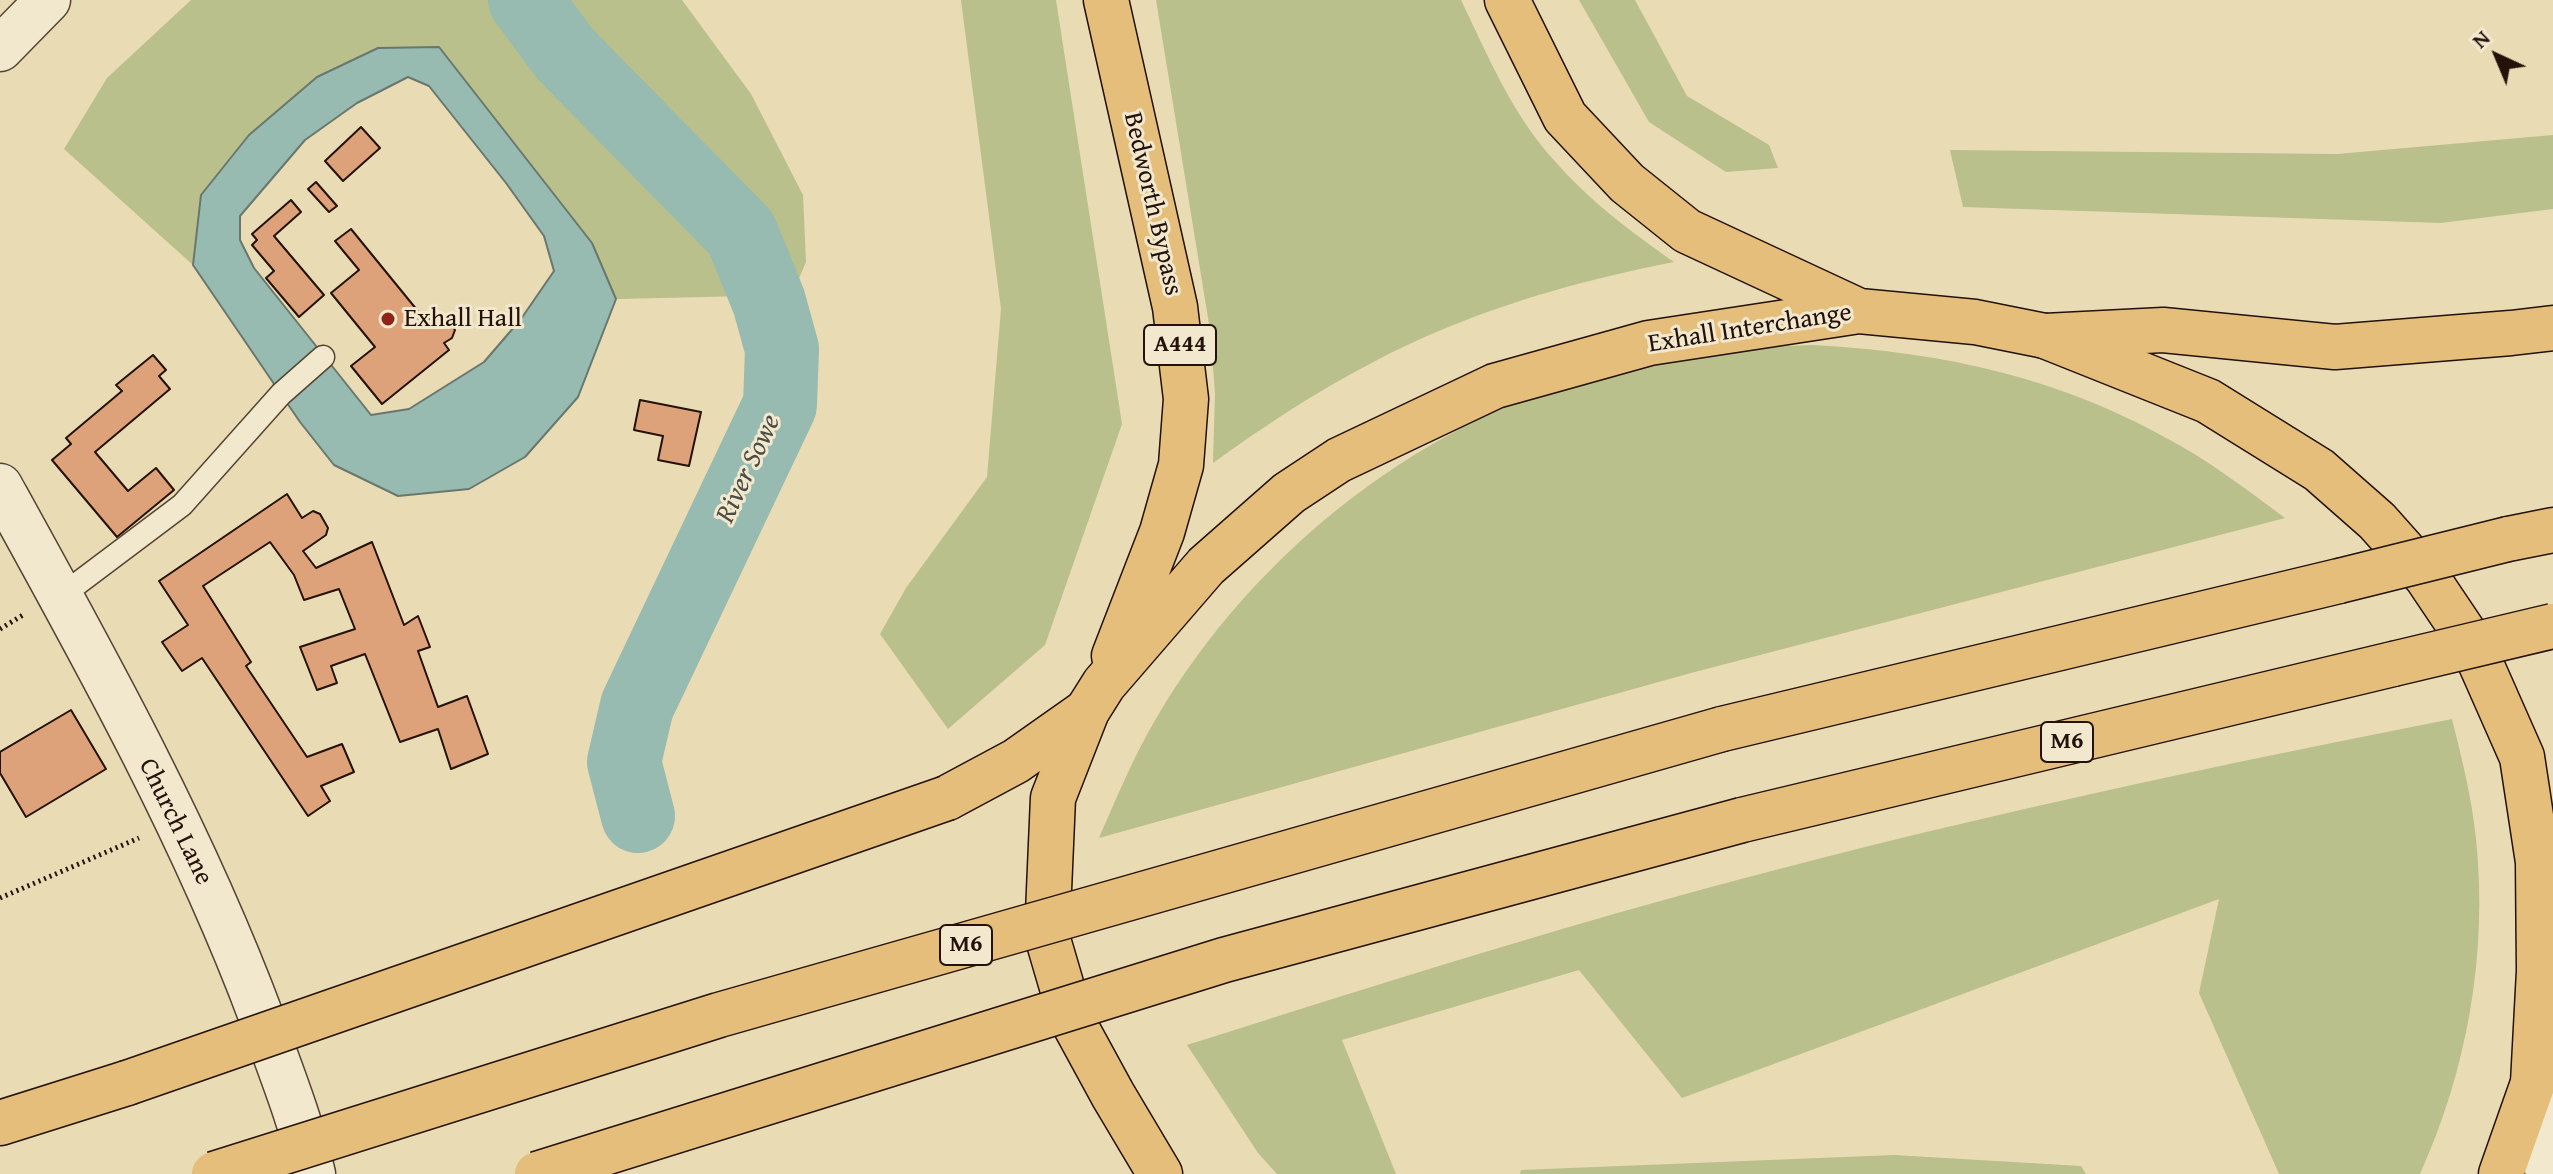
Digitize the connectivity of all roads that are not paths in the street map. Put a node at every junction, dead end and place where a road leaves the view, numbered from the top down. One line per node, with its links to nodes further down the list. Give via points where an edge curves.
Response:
1 (48, 0): 4 (street)
2 (1106, 0): 13 (highway, Bedworth Bypass / A444, via 1175,307 1186,399 1181,465 1162,532)
3 (1507, 0): 5 (highway, via 1565,117 1627,183 1687,231)
4 (0, 49)
5 (1859, 311): 7 (highway, Exhall Interchange, via 1975,322); 13 (highway, Exhall Interchange, via 1649,343 1495,386 1339,460 1289,493 1206,566)
6 (2553, 328): 7 (highway, via 2335,347 2163,330)
7 (2045, 336): 15 (highway, Exhall Interchange, via 2208,401 2319,470 2377,521 2426,576 2473,646 2522,757 2538,862)
8 (323, 357): 11 (lane, via 281,394 182,505)
9 (0, 486): 11 (street, Church Lane)
10 (2553, 530): 17 (highway, M6, bridge, via 1722,729 719,1015)
11 (46, 602): 18 (street, Church Lane, via 177,822 236,950)
12 (2553, 626): 19 (highway, M6, bridge, via 1742,820 1224,960)
13 (1095, 698): 16 (highway, bridge, via 1016,761 947,798); 20 (highway, Exhall Interchange, via 1053,798 1047,936 1071,1018)
14 (2553, 1038): 15 (highway)
15 (2532, 1089): 21 (highway, Exhall Interchange); 22 (street)
16 (0, 1123)
17 (214, 1174)
18 (313, 1174)
19 (537, 1174)
20 (1160, 1174)
21 (2501, 1174)
22 (2548, 1174)

